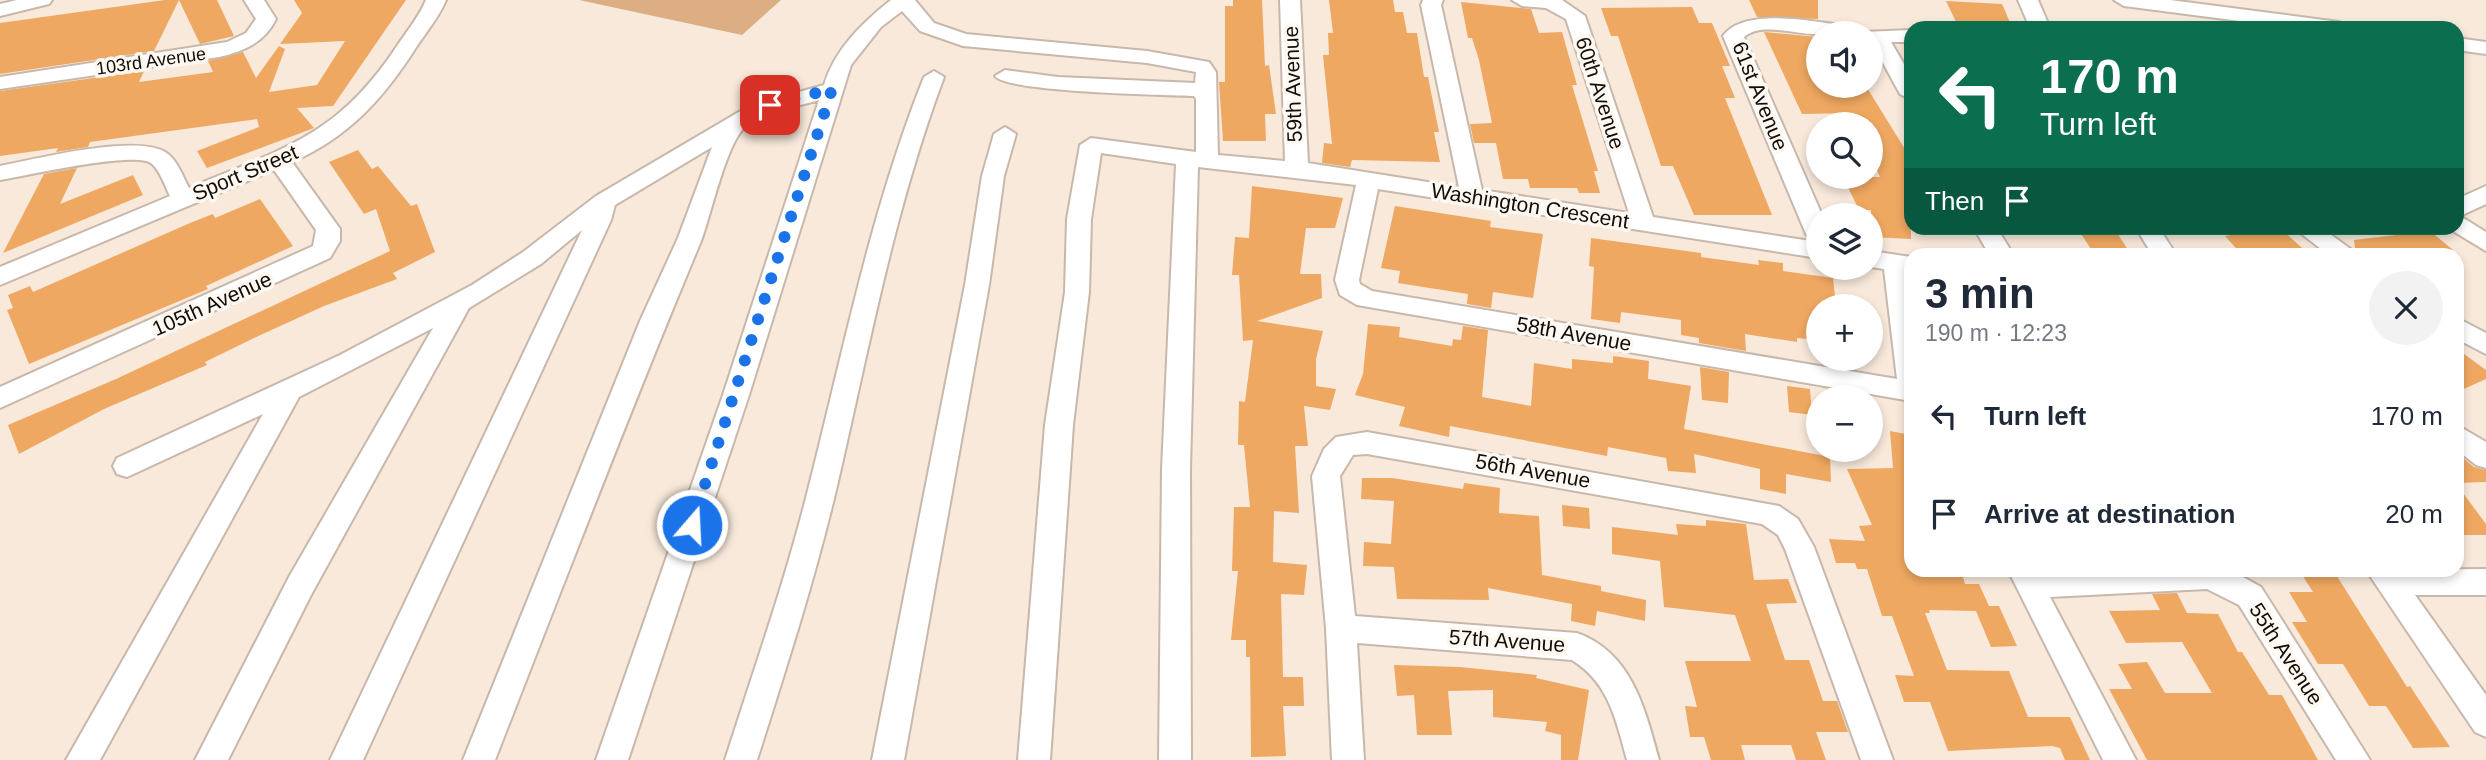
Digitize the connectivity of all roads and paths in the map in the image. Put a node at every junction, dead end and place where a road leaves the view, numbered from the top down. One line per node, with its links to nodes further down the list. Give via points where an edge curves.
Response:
1 (42, 0): 12 (street)
2 (254, 0): 25 (street, 103rd Avenue, via 267,19 255,38 219,51)
3 (436, 0): 31 (street, Sport Street, via 379,89 355,116 312,145)
4 (904, 0): 27 (street, via 854,44); 28 (street, via 927,27 963,40 1202,66)
5 (1290, 0): 33 (street, 59th Avenue)
6 (1433, 0): 37 (street)
7 (1522, 0): 42 (street, 60th Avenue, via 1551,2 1575,16)
8 (2028, 0): 13 (street)
9 (2124, 0): 11 (street)
10 (2288, 0): 16 (street)
11 (2162, 5): 14 (street); 15 (street)
12 (0, 10)
13 (2037, 21)
14 (2172, 21)
15 (2283, 21)
16 (2297, 21)
17 (1806, 28): 41 (street, 61st Avenue, via 1765,24 1742,27 1733,36)
18 (1883, 35): 19 (street)
19 (1904, 36)
20 (2464, 45): 22 (street)
21 (1883, 48): 26 (street)
22 (2486, 48)
23 (934, 76): 71 (street, via 917,118 885,231 819,501)
24 (1005, 76): 28 (street, via 1095,86 1192,88)
25 (0, 83)
26 (1904, 83)
27 (832, 89): 29 (street, via 770,105); 70 (street, via 736,395)
28 (1206, 94): 32 (street)
29 (734, 125): 39 (street); 69 (street)
30 (1005, 134): 72 (street, via 993,176 977,285)
31 (278, 159): 38 (street, Sport Street); 56 (street, 105th Avenue, via 328,229 328,242 321,252)
32 (1197, 160): 33 (street, Washington Crescent); 73 (street, Washington Crescent, via 1091,145 1079,219 1077,292 1059,425); 74 (street, via 1176,469)
33 (1297, 169): 35 (street, Washington Crescent)
34 (0, 173): 38 (street, via 145,153 159,158)
35 (1368, 181): 37 (street, Washington Crescent); 55 (street, 58th Avenue, via 1347,280 1349,289 1366,299)
36 (2486, 194): 40 (street)
37 (1472, 195): 42 (street, Washington Crescent)
38 (183, 199): 49 (street, Sport Street)
39 (604, 201): 50 (street, via 533,258); 68 (street)
40 (2464, 205)
41 (1806, 206)
42 (1644, 224): 46 (street, Washington Crescent)
43 (2464, 228): 45 (street)
44 (2316, 235): 47 (street)
45 (2486, 243)
46 (1806, 248)
47 (2336, 248)
48 (1892, 262): 52 (street, 58th Avenue)
49 (0, 277)
50 (461, 301): 54 (street); 67 (street, via 300,586)
51 (2464, 331): 53 (street)
52 (1904, 342)
53 (2486, 345)
54 (291, 388): 59 (street); 66 (street)
55 (1904, 388)
56 (0, 398)
57 (2464, 440): 58 (street)
58 (2486, 457)
59 (127, 466)
60 (2386, 577): 65 (street)
61 (2402, 577): 63 (street)
62 (2024, 578): 78 (street, 55th Avenue); 79 (street, 55th Avenue, via 2207,577 2223,581 2250,597)
63 (2486, 582)
64 (1341, 628): 75 (street, 56th Avenue); 76 (street, 57th Avenue, via 1577,647 1597,656 1612,673 1628,705); 77 (street, 56th Avenue, via 1326,476 1334,457 1346,445 1395,446 1769,514 1788,527 1799,547)
65 (2486, 722)
66 (82, 760)
67 (211, 760)
68 (345, 760)
69 (479, 760)
70 (612, 760)
71 (741, 760)
72 (888, 760)
73 (1034, 760)
74 (1175, 760)
75 (1348, 760)
76 (1643, 760)
77 (1877, 760)
78 (2120, 760)
79 (2354, 760)

